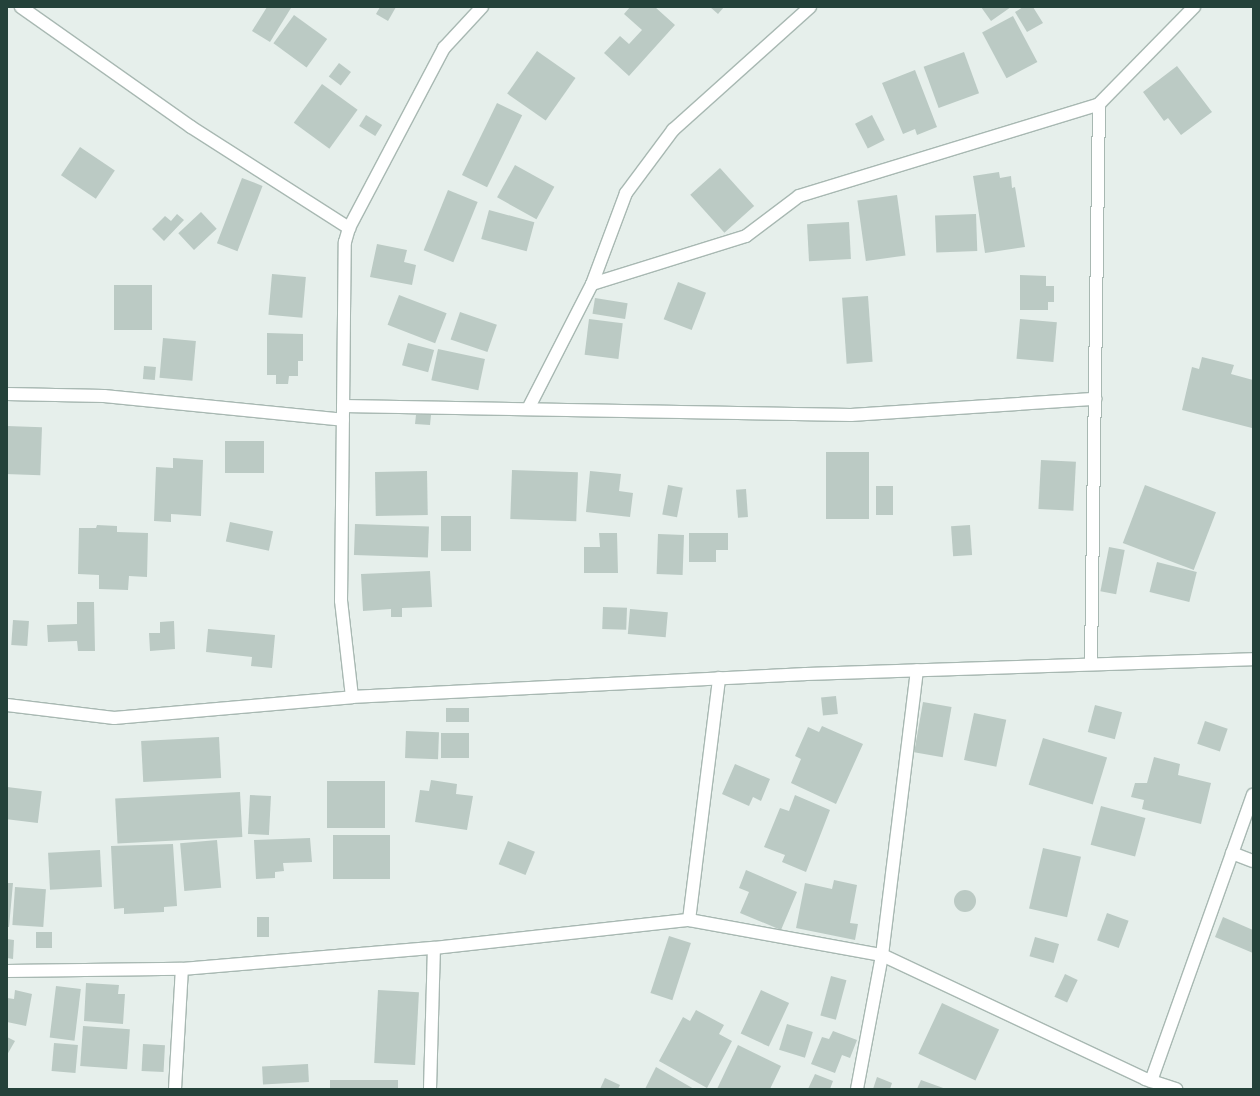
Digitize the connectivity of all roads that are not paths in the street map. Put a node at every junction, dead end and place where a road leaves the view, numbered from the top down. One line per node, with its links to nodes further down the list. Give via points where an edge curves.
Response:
1 (21, 7): 6 (street, via 191,127)
2 (482, 7): 6 (street, via 444,48)
3 (810, 7): 7 (street, via 673,130 626,193)
4 (1194, 7): 5 (street)
5 (1099, 104): 7 (street, via 799,196 746,236); 9 (street)
6 (349, 228): 10 (street, via 345,242)
7 (592, 284): 11 (street)
8 (7, 394): 12 (street, via 104,396)
9 (1095, 399): 11 (street, via 851,415); 14 (street)
10 (343, 406): 11 (street); 12 (street)
11 (528, 410)
12 (343, 420): 17 (street, via 341,601)
13 (1253, 659): 14 (street)
14 (1091, 662): 15 (street)
15 (917, 670): 16 (street); 24 (street)
16 (719, 678): 17 (street); 22 (street)
17 (352, 696): 18 (street, via 114,718)
18 (7, 705)
19 (1253, 795): 20 (street)
20 (1232, 854): 21 (street); 27 (street)
21 (1253, 861)
22 (689, 920): 23 (street); 24 (street)
23 (434, 948): 25 (street); 29 (street)
24 (882, 955): 27 (street); 30 (street)
25 (182, 968): 26 (street); 28 (street)
26 (7, 971)
27 (1151, 1081): 31 (street)
28 (175, 1089)
29 (430, 1089)
30 (857, 1089)
31 (1176, 1089)

